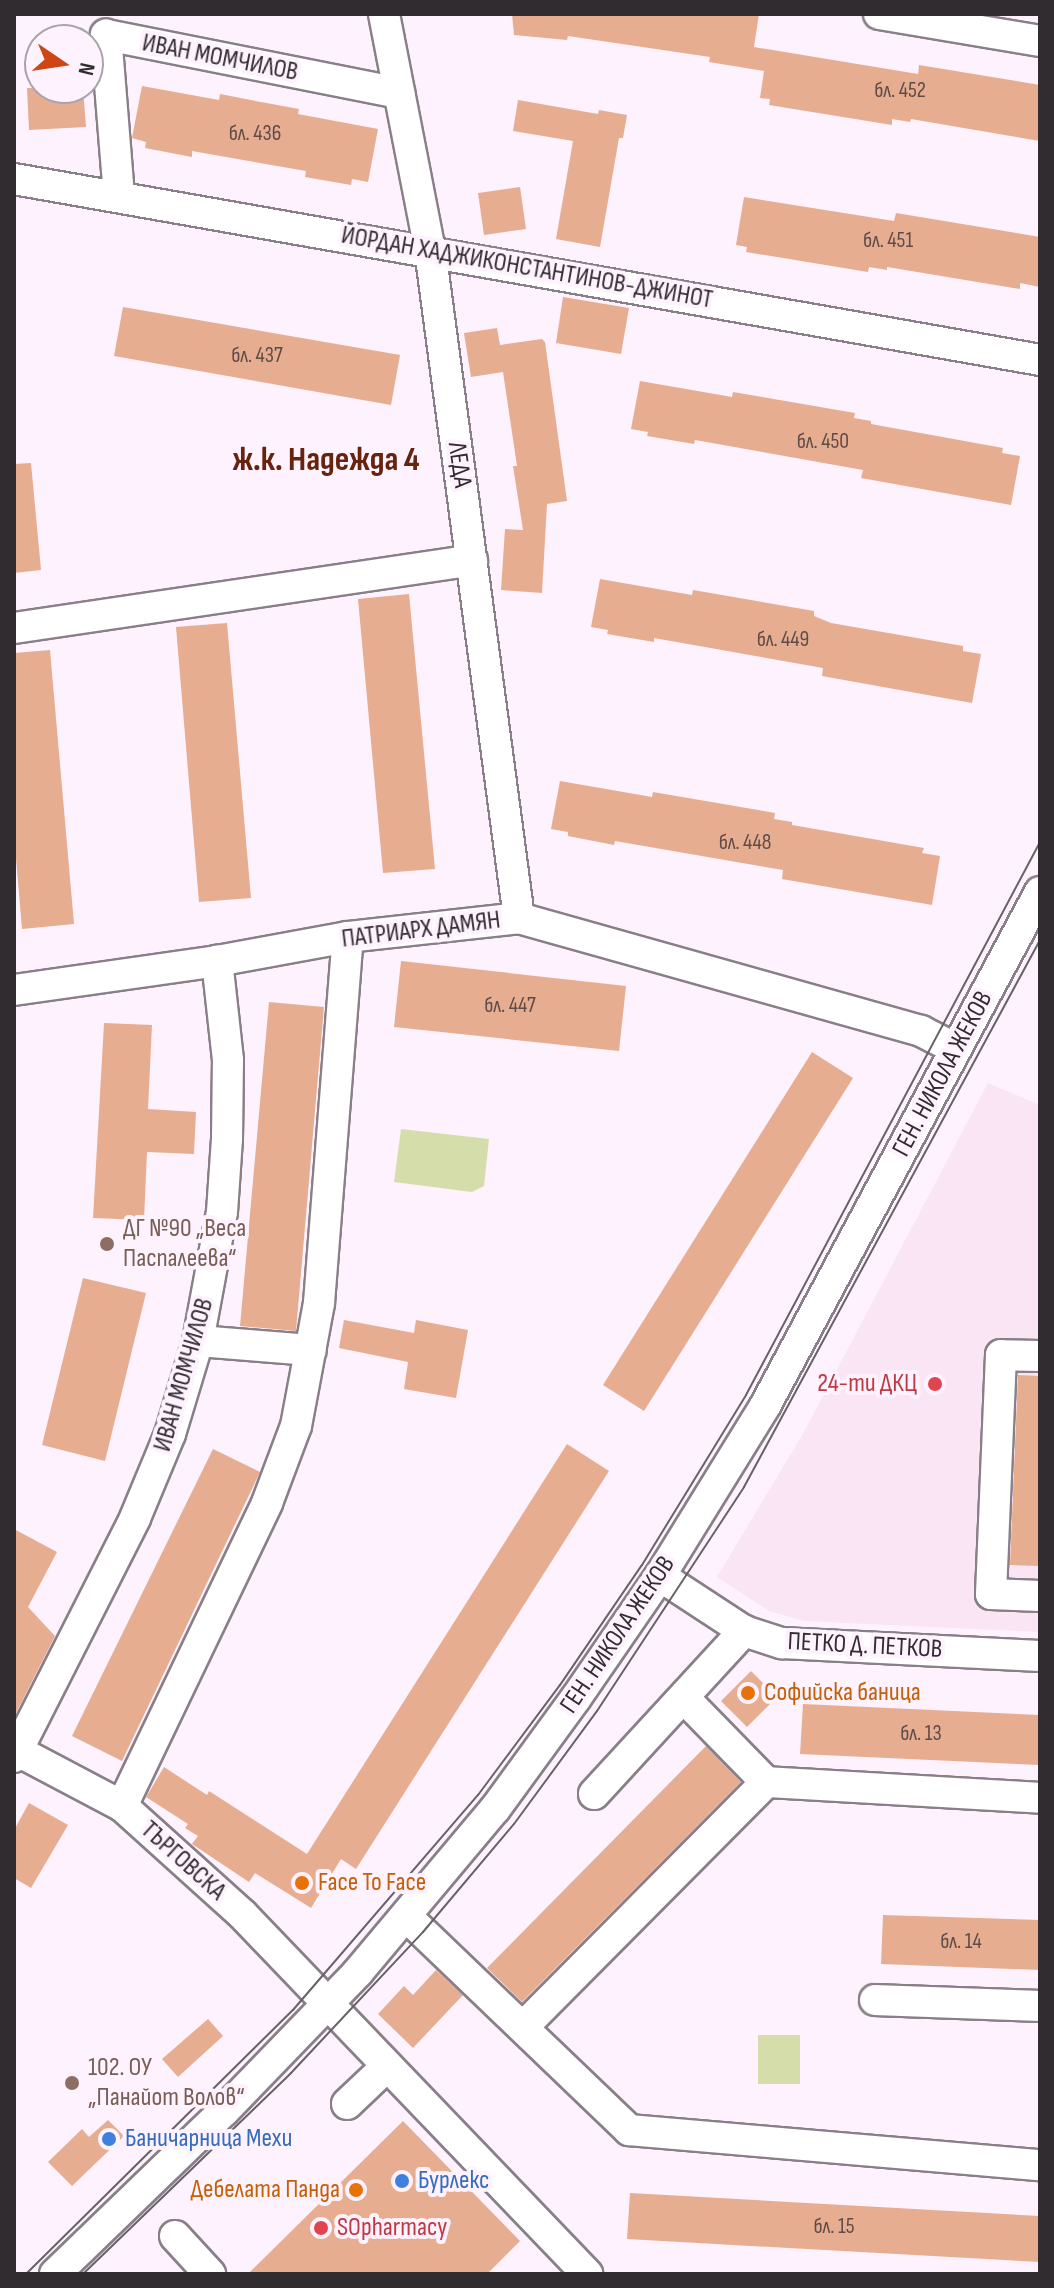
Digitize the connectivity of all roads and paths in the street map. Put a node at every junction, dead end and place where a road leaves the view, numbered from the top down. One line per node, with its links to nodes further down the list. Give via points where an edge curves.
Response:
1 (384, 14): 4 (street, ЛЕДА)
2 (879, 14): 3 (street)
3 (1040, 41)
4 (399, 93): 6 (street, ИВАН МОМЧИЛОВ, via 106,35); 7 (street, ЛЕДА)
5 (14, 179): 6 (street, ЙОРДАН ХАДЖИКОНСТАНТИНОВ-ДЖИНОТ)
6 (119, 196): 7 (street, ЙОРДАН ХАДЖИКОНСТАНТИНОВ-ДЖИНОТ)
7 (430, 250): 8 (street, ЙОРДАН ХАДЖИКОНСТАНТИНОВ-ДЖИНОТ); 9 (street, ЛЕДА)
8 (1040, 360)
9 (472, 560): 10 (street); 12 (street, ЛЕДА)
10 (14, 628)
11 (1037, 905): 16 (street, ГЕН. НИКОЛА ЖЕКОВ)
12 (519, 918): 13 (street, ПАТРИАРХ ДАМЯН); 16 (street, ПАТРИАРХ ДАМЯН, via 921,1031)
13 (348, 937): 14 (street, ПАТРИАРХ ДАМЯН); 18 (street)
14 (217, 961): 15 (street, ПАТРИАРХ ДАМЯН); 17 (street, ИВАН МОМЧИЛОВ, via 228,1060 227,1139 222,1212)
15 (14, 990)
16 (956, 1049): 20 (street, ГЕН. НИКОЛА ЖЕКОВ, via 765,1406)
17 (198, 1341): 18 (street); 25 (street, ИВАН МОМЧИЛОВ, via 170,1434 135,1518)
18 (311, 1350): 29 (street, via 296,1426 267,1503)
19 (1040, 1356): 21 (street, via 1001,1355 991,1594)
20 (660, 1576): 22 (street, ПЕТКО Д. ПЕТКОВ); 30 (street, ГЕН. НИКОЛА ЖЕКОВ, via 495,1809)
21 (1040, 1596)
22 (744, 1631): 23 (street, ПЕТКО Д. ПЕТКОВ, via 782,1643); 24 (street)
23 (1040, 1656)
24 (684, 1698): 26 (street); 27 (street)
25 (15, 1752): 29 (street, ТЪРГОВСКА)
26 (766, 1782): 28 (street); 34 (street)
27 (594, 1794)
28 (1040, 1798)
29 (122, 1806): 32 (street, ТЪРГОВСКА, via 242,1914)
30 (407, 1917): 32 (street, ГЕН. НИКОЛА ЖЕКОВ); 34 (street)
31 (875, 2000): 33 (street)
32 (328, 2005): 35 (street); 39 (street, ГЕН. НИКОЛА ЖЕКОВ)
33 (1040, 2006)
34 (524, 2026): 37 (street, via 629,2130)
35 (386, 2067): 36 (street); 41 (street)
36 (347, 2104)
37 (1040, 2165)
38 (175, 2236): 40 (street)
39 (55, 2274)
40 (210, 2274)
41 (587, 2274)

